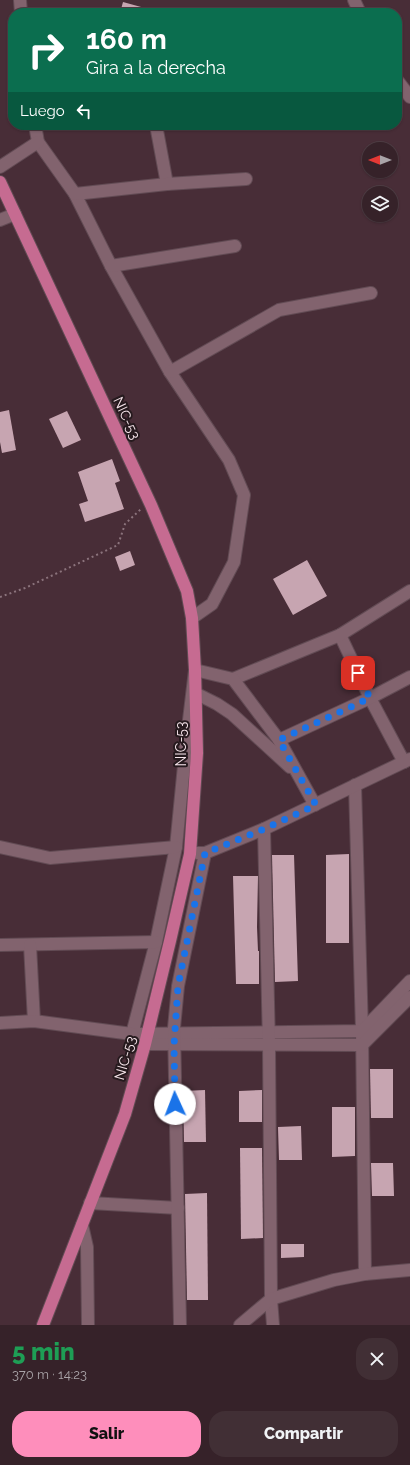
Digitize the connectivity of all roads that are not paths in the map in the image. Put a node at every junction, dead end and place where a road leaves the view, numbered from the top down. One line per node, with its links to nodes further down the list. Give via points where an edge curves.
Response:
1 (402, 87): 2 (street)
2 (410, 97)
3 (36, 130): 5 (street)
4 (157, 130): 9 (street)
5 (38, 142): 6 (street); 10 (street)
6 (0, 167)
7 (246, 179): 9 (street)
8 (0, 182): 11 (main road, NIC-53 / NIC-53)
9 (166, 184): 10 (street)
10 (75, 194): 14 (street)
11 (15, 214): 12 (street); 18 (main road, NIC-53 / NIC-53, via 151,505 187,591)
12 (0, 220)
13 (235, 246): 14 (street)
14 (111, 266): 16 (street)
15 (371, 293): 16 (street, via 279,310)
16 (170, 372): 18 (street, via 229,460 244,495 234,562 212,604)
17 (410, 591): 19 (street)
18 (192, 618): 20 (main road, NIC-53 / NIC-53)
19 (340, 635): 22 (street); 24 (street)
20 (195, 670): 22 (street); 23 (main road, NIC-53 / NIC-53); 32 (street)
21 (410, 677): 24 (street)
22 (233, 679): 25 (street)
23 (195, 693): 27 (street, via 232,714); 34 (main road, NIC-53 / NIC-53, via 197,753)
24 (370, 698): 25 (street); 26 (street)
25 (279, 740): 27 (street)
26 (407, 760): 28 (street)
27 (298, 773): 29 (street)
28 (355, 785): 29 (street); 43 (street)
29 (316, 805): 30 (street)
30 (264, 829): 33 (street); 42 (street)
31 (0, 847): 32 (street, via 50,858)
32 (176, 847): 35 (street)
33 (205, 853): 34 (street); 44 (street, via 178,986)
34 (190, 854): 46 (main road, NIC-53 / NIC-53)
35 (156, 942): 36 (street); 45 (street)
36 (30, 945): 37 (street); 40 (street)
37 (0, 946)
38 (410, 981): 39 (street)
39 (405, 998): 43 (street); 49 (street)
40 (34, 1021): 41 (street); 45 (street)
41 (0, 1023)
42 (268, 1031): 43 (street); 44 (street); 48 (street)
43 (362, 1031): 49 (street)
44 (174, 1033): 46 (street); 47 (street)
45 (132, 1034): 46 (street)
46 (146, 1039): 47 (street); 50 (main road, NIC-53 / NIC-53, via 125,1114)
47 (174, 1045): 48 (street); 51 (street)
48 (269, 1045): 49 (street); 55 (street)
49 (362, 1046): 54 (street)
50 (90, 1203): 51 (street); 52 (main road, NIC-53 / NIC-53)
51 (178, 1208): 58 (street)
52 (82, 1225): 56 (main road, NIC-53 / NIC-53); 57 (street, via 87,1247)
53 (410, 1270): 54 (street)
54 (365, 1274): 55 (street, via 334,1280)
55 (271, 1299): 59 (street); 60 (street)
56 (43, 1325)
57 (88, 1325)
58 (180, 1325)
59 (240, 1325)
60 (273, 1325)

